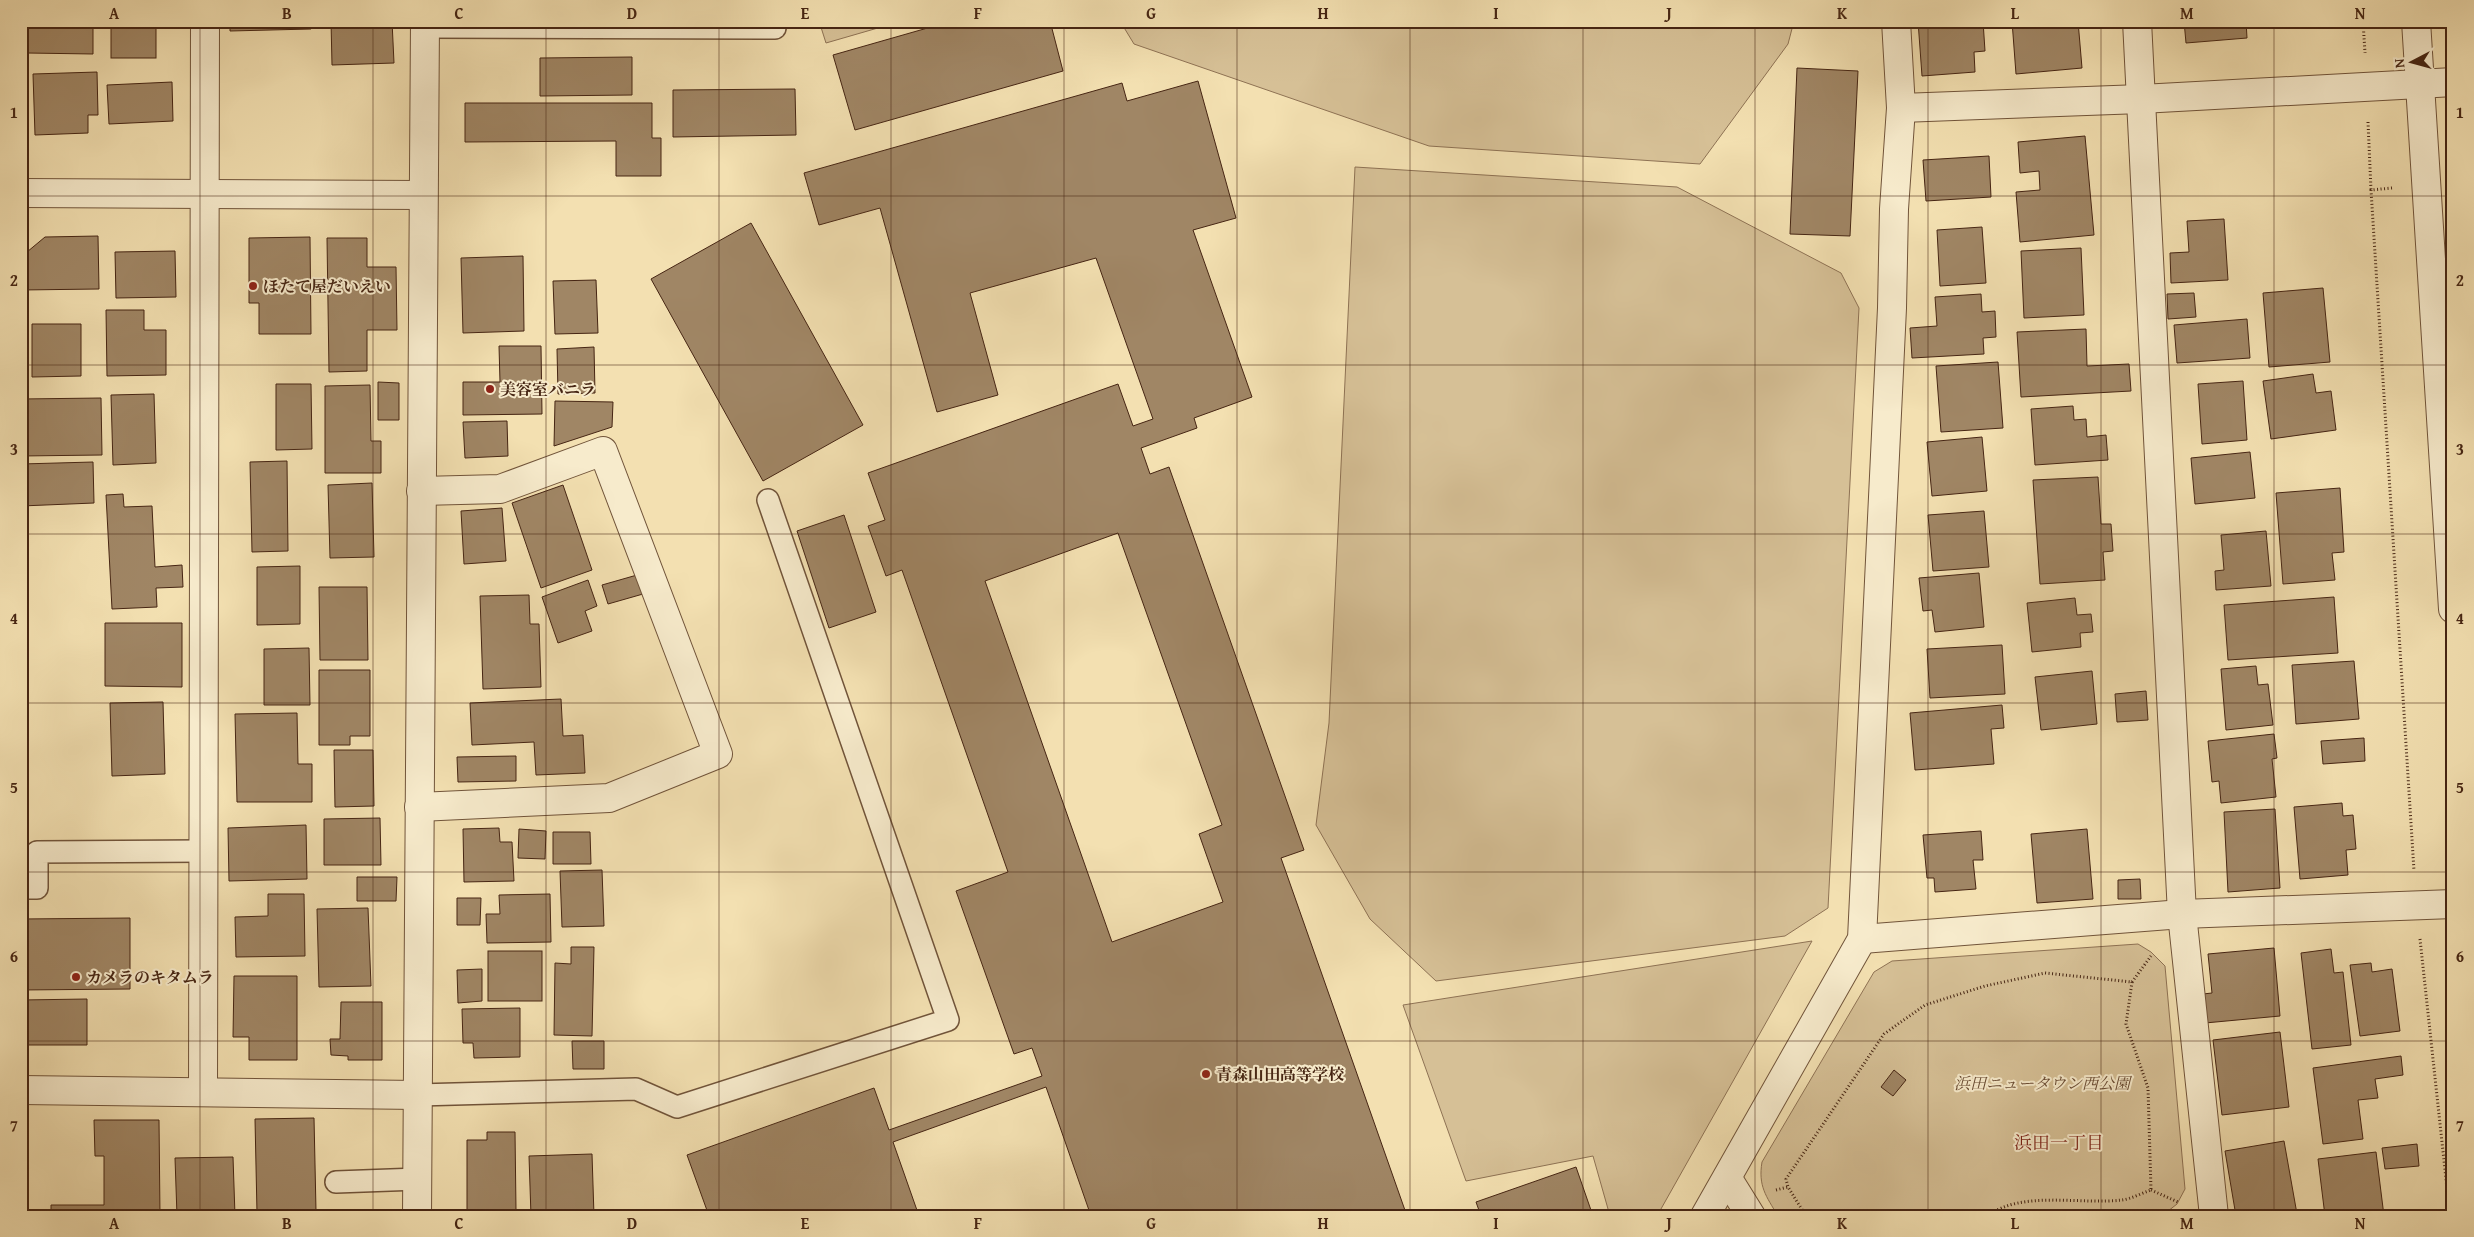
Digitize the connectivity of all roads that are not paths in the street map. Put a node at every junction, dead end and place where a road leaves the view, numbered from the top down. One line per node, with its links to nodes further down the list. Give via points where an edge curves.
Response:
1 (205, 21): 12 (street)
2 (1896, 21): 10 (street)
3 (2137, 21): 9 (street)
4 (2416, 21): 8 (street)
5 (425, 24): 6 (lane); 13 (street)
6 (775, 28)
7 (2453, 82): 8 (street)
8 (2419, 84): 9 (street); 16 (street)
9 (2141, 99): 10 (street); 21 (street)
10 (1901, 108): 22 (street)
11 (21, 193): 12 (street)
12 (205, 194): 13 (street); 18 (street)
13 (422, 195): 14 (street)
14 (421, 491): 17 (street); 17 (street, via 500,489 603,451 718,754 609,798)
15 (768, 500): 25 (lane, via 948,1020 677,1107 636,1089)
16 (2453, 609)
17 (419, 807): 25 (street)
18 (204, 851): 19 (lane, via 37,852 37,888); 24 (street)
19 (21, 888)
20 (2453, 904): 21 (street)
21 (2182, 914): 22 (street); 32 (street)
22 (1862, 940): 27 (street)
23 (21, 1090): 24 (street)
24 (203, 1092): 25 (street)
25 (418, 1095): 26 (street)
26 (418, 1179): 28 (lane); 29 (street)
27 (1728, 1179): 30 (street); 31 (street)
28 (336, 1182)
29 (417, 1216)
30 (1705, 1216)
31 (1751, 1216)
32 (2214, 1216)

